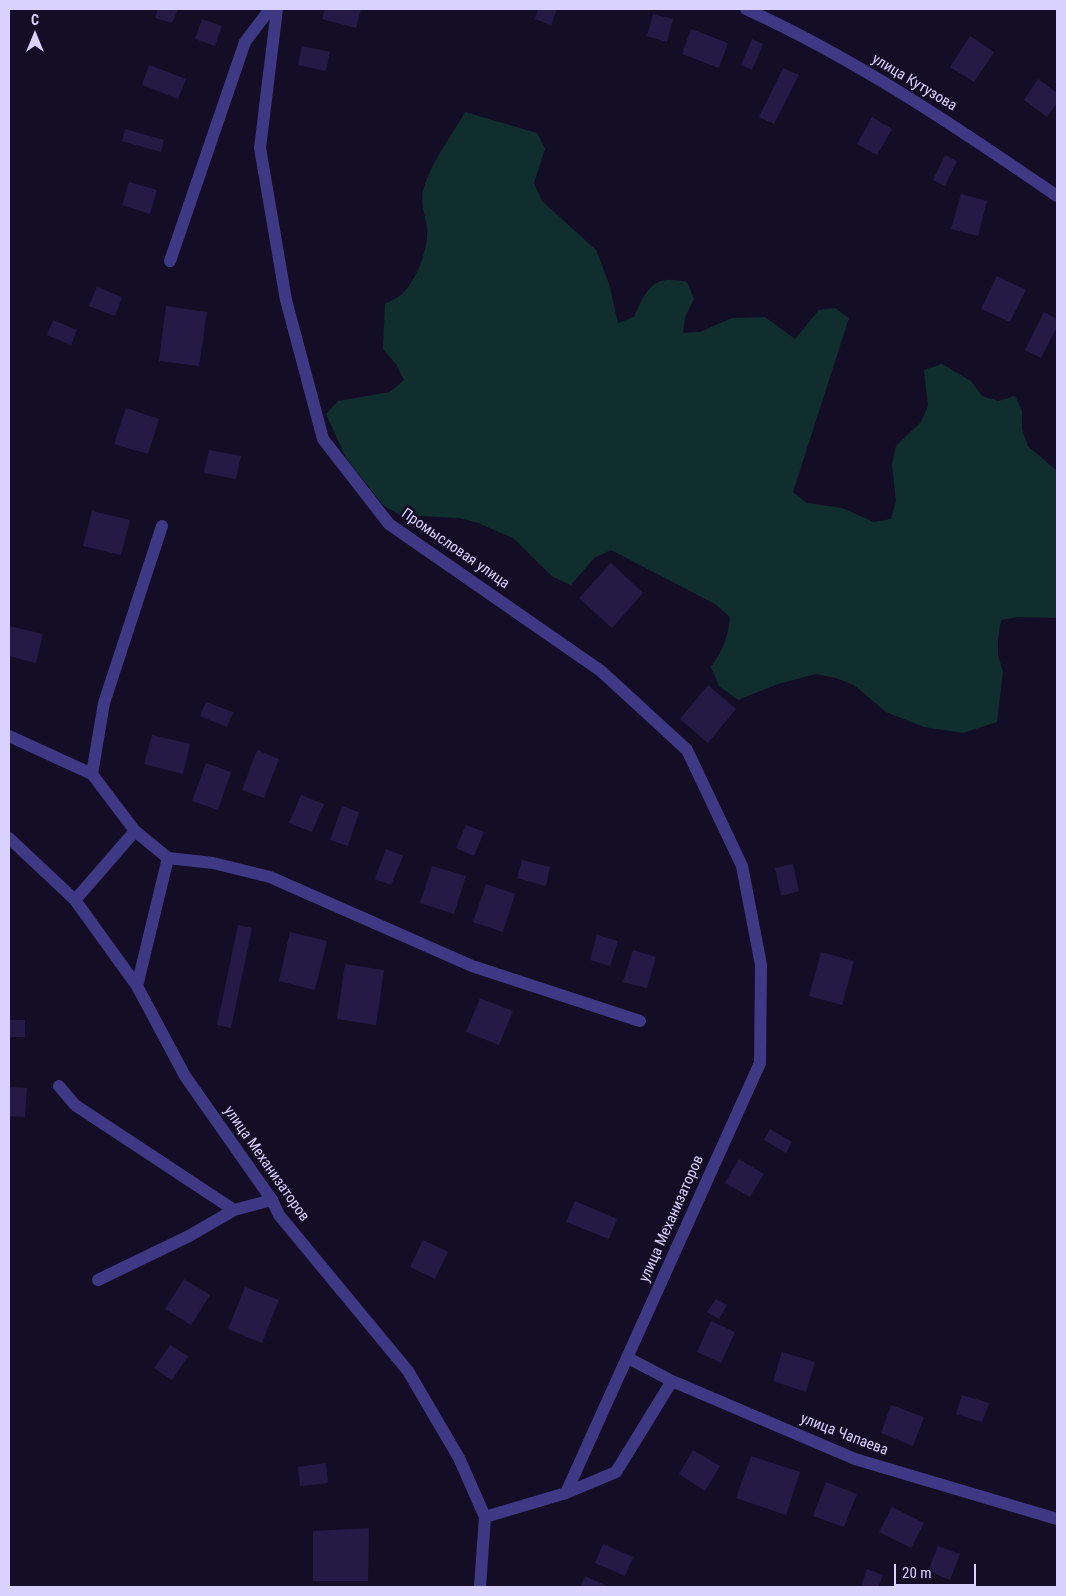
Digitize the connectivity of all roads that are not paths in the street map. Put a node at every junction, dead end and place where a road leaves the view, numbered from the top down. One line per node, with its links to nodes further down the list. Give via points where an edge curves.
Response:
1 (270, 9): 5 (street, via 246,42)
2 (277, 9): 12 (street, Промысловая улица, via 260,148 286,300 323,439 389,524 601,671 687,750)
3 (746, 9): 4 (street, улица Кутузова, via 782,25 937,114)
4 (1057, 196)
5 (170, 261)
6 (162, 526): 8 (street, via 104,703)
7 (9, 736): 8 (street)
8 (92, 774): 9 (street)
9 (135, 831): 11 (street); 13 (street)
10 (9, 838): 13 (street, улица Механизаторов)
11 (168, 858): 14 (street); 15 (street, via 214,863 270,877 472,966)
12 (742, 866): 20 (street, улица Механизаторов, via 761,965 760,1063)
13 (75, 900): 14 (street, улица Механизаторов)
14 (137, 986): 17 (street, улица Механизаторов, via 185,1076)
15 (640, 1021)
16 (59, 1086): 18 (street, via 75,1105)
17 (272, 1200): 18 (street); 23 (street, улица Механизаторов, via 279,1215 408,1371 459,1458)
18 (234, 1210): 19 (street, via 190,1236)
19 (98, 1280)
20 (628, 1358): 21 (street, улица Чапаева); 22 (street, улица Механизаторов)
21 (672, 1380): 22 (street, via 616,1472); 24 (street, улица Чапаева, via 855,1459)
22 (566, 1493): 23 (street)
23 (485, 1516): 25 (street, улица Механизаторов)
24 (1057, 1519)
25 (480, 1587)

